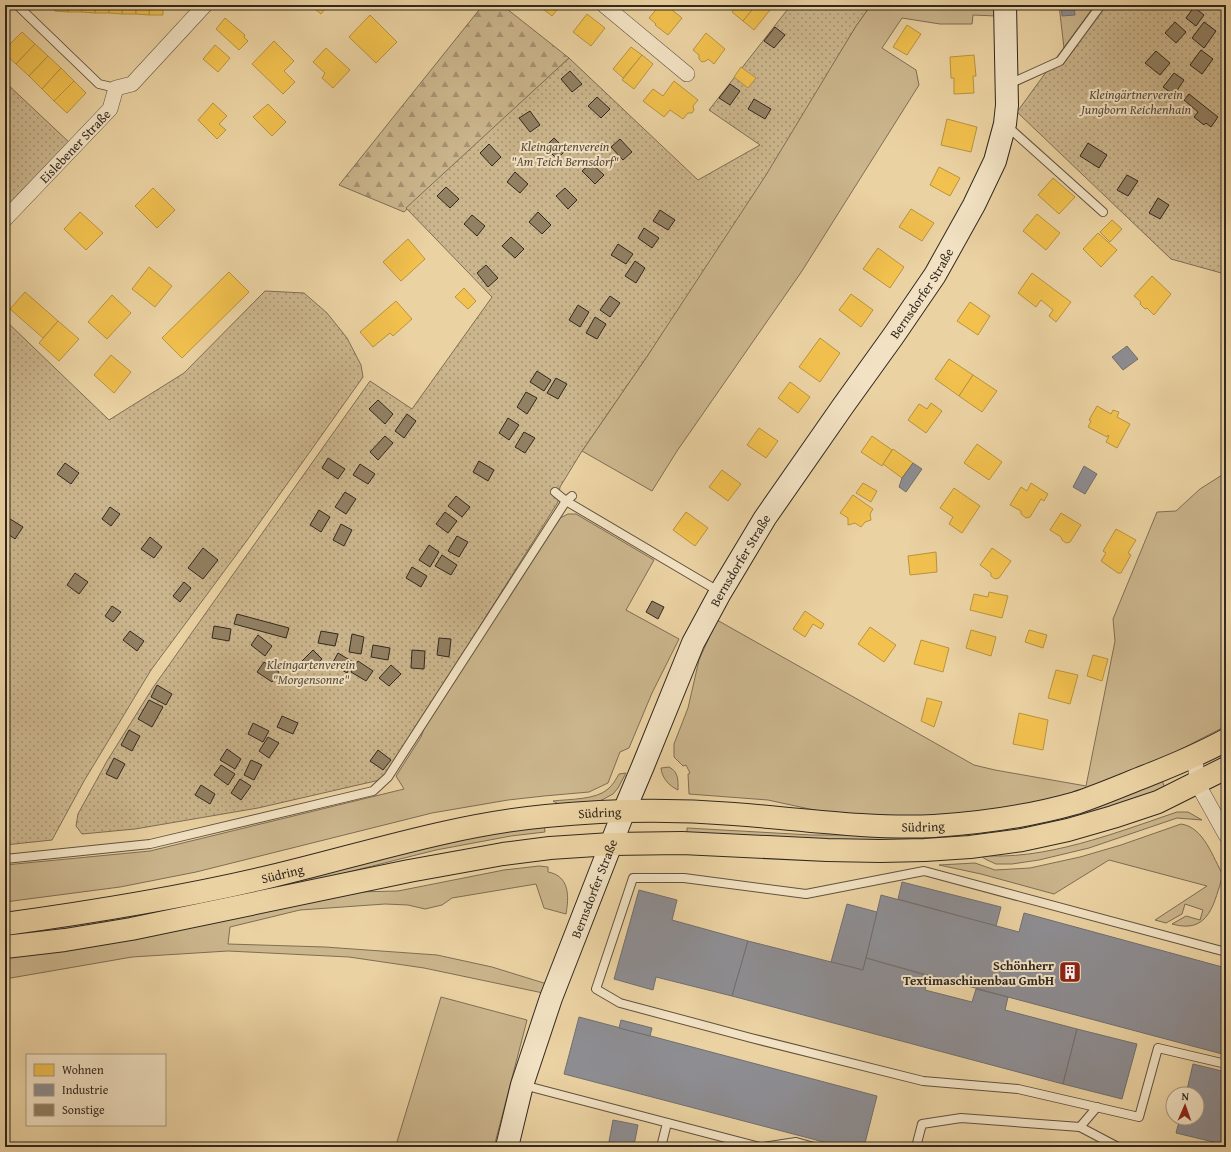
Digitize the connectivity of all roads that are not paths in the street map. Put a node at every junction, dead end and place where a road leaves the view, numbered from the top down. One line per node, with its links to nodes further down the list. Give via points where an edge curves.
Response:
1 (17, 5): 8 (lane, via 99,84)
2 (205, 5): 8 (street, via 132,84)
3 (604, 5): 6 (street)
4 (1005, 5): 7 (street, Bernsdorfer Straße)
5 (1101, 5): 7 (lane, via 1060,61)
6 (687, 74)
7 (1007, 85): 9 (street, Bernsdorfer Straße)
8 (116, 88): 11 (street, Eislebener Straße, via 110,109)
9 (1005, 124): 10 (lane); 14 (street, Bernsdorfer Straße, via 995,161 935,275 765,518)
10 (1103, 212)
11 (5, 219)
12 (555, 492): 13 (lane)
13 (569, 499): 14 (lane); 22 (lane, via 388,777 373,791 150,844)
14 (720, 593): 19 (street, Bernsdorfer Straße, via 693,643)
15 (1226, 740): 16 (main road, Südring)
16 (1195, 757): 18 (street); 19 (main road, Südring, via 1074,803 971,823 874,826 725,813)
17 (1226, 768): 18 (main road, Südring)
18 (1197, 783): 20 (street); 21 (main road, Südring, via 1158,802 1068,830 970,847 925,850 827,850 682,843)
19 (624, 811): 21 (street, Bernsdorfer Straße); 23 (main road, Südring, via 546,816 488,824 196,892)
20 (1226, 835)
21 (611, 844): 24 (main road, Südring, via 503,854 131,929); 27 (street, Bernsdorfer Straße, via 550,998)
22 (5, 859)
23 (5, 924)
24 (5, 947)
25 (1226, 952): 28 (lane, via 924,871 806,894 684,878 633,878 596,989 620,1003 923,1082 1018,1089)
26 (1226, 1064): 28 (lane, via 1158,1048 1139,1117)
27 (522, 1085): 29 (lane); 32 (street, Bernsdorfer Straße)
28 (1097, 1107): 30 (lane)
29 (667, 1123): 33 (lane); 34 (lane)
30 (1080, 1127): 36 (lane, via 961,1118 922,1124); 37 (lane)
31 (795, 1145): 34 (lane); 35 (lane)
32 (507, 1147)
33 (661, 1147)
34 (761, 1147)
35 (814, 1147)
36 (916, 1147)
37 (1118, 1147)

